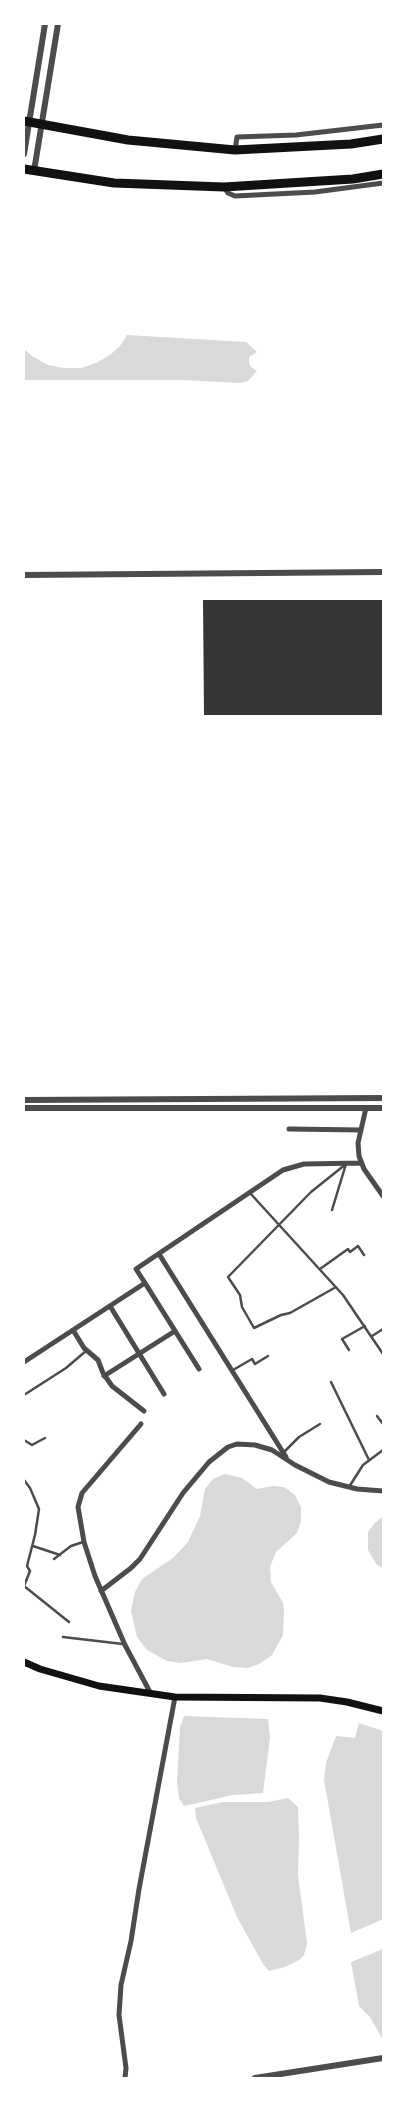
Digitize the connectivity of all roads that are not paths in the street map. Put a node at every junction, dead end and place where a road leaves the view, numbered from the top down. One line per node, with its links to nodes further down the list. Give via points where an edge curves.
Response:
1 (45, 25): 2 (street); 3 (street)
2 (58, 26): 4 (street)
3 (26, 121): 4 (highway); 8 (street)
4 (42, 124): 7 (highway, via 119,139); 10 (street)
5 (383, 125): 7 (street, via 306,134 237,137)
6 (383, 139): 7 (highway, via 351,144)
7 (235, 150)
8 (24, 154)
9 (24, 169): 10 (highway)
10 (34, 171): 13 (highway, via 114,183)
11 (383, 174): 13 (highway)
12 (383, 183): 13 (street, via 315,192 236,196)
13 (224, 187)
14 (383, 572): 15 (street)
15 (24, 575)
16 (383, 1098): 17 (street)
17 (220, 1099): 19 (street); 22 (street)
18 (24, 1100): 19 (street)
19 (67, 1100): 21 (street)
20 (24, 1108): 21 (street)
21 (67, 1108): 22 (street)
22 (221, 1108): 23 (street)
23 (366, 1108): 24 (street); 26 (street)
24 (383, 1108)
25 (289, 1129): 26 (street)
26 (361, 1130): 28 (street, via 358,1143)
27 (347, 1163): 28 (street); 29 (street, via 292,1166); 31 (lane); 32 (lane)
28 (361, 1163): 30 (street)
29 (249, 1192): 32 (lane); 33 (street)
30 (383, 1196)
31 (332, 1210)
32 (278, 1224): 35 (lane); 37 (lane, via 244,1264 228,1277 240,1295 242,1307 254,1328 290,1313)
33 (159, 1254): 36 (street, via 136,1269); 51 (street)
34 (364, 1255): 35 (lane, via 358,1246 350,1252 348,1249)
35 (320, 1270): 37 (lane)
36 (145, 1283): 38 (street); 42 (street)
37 (336, 1287): 39 (lane)
38 (110, 1306): 41 (street); 46 (street)
39 (365, 1326): 43 (lane); 45 (lane, via 342,1339)
40 (383, 1328): 43 (lane)
41 (72, 1330): 44 (street); 49 (street)
42 (175, 1331): 46 (street); 50 (street)
43 (372, 1336): 47 (lane)
44 (87, 1350): 52 (street, via 98,1360); 55 (lane)
45 (349, 1350)
46 (139, 1354): 52 (street); 54 (street)
47 (383, 1354)
48 (268, 1356): 51 (lane, via 255,1364 252,1359)
49 (24, 1362)
50 (199, 1369)
51 (232, 1370): 64 (street)
52 (104, 1376): 56 (street, via 117,1391)
53 (331, 1382): 66 (lane)
54 (164, 1394)
55 (24, 1395)
56 (144, 1411)
57 (377, 1416): 60 (lane)
58 (141, 1424): 70 (street, via 79,1499)
59 (320, 1424): 64 (lane, via 299,1436)
60 (383, 1424)
61 (45, 1438): 62 (lane, via 32,1444)
62 (24, 1440)
63 (383, 1450): 66 (lane)
64 (283, 1453): 65 (street)
65 (288, 1460): 68 (street, via 325,1480); 76 (street, via 255,1445 237,1444 223,1450 184,1493 140,1559)
66 (369, 1460): 68 (lane)
67 (24, 1480): 71 (lane, via 39,1509)
68 (349, 1487): 69 (street)
69 (383, 1491)
70 (84, 1542): 72 (lane, via 74,1544); 76 (street)
71 (33, 1546): 72 (lane); 74 (lane)
72 (60, 1555): 73 (lane)
73 (54, 1559)
74 (25, 1566): 75 (lane, via 30,1571)
75 (24, 1586): 77 (lane)
76 (101, 1591): 79 (street)
77 (69, 1622)
78 (63, 1637): 79 (lane)
79 (125, 1644): 81 (street)
80 (24, 1662): 81 (main road, via 99,1686)
81 (151, 1694): 82 (main road)
82 (175, 1697): 83 (main road, via 320,1698); 85 (street, via 120,1992 119,2015)
83 (383, 1711)
84 (383, 2058): 86 (street)
85 (126, 2078)
86 (254, 2078)

